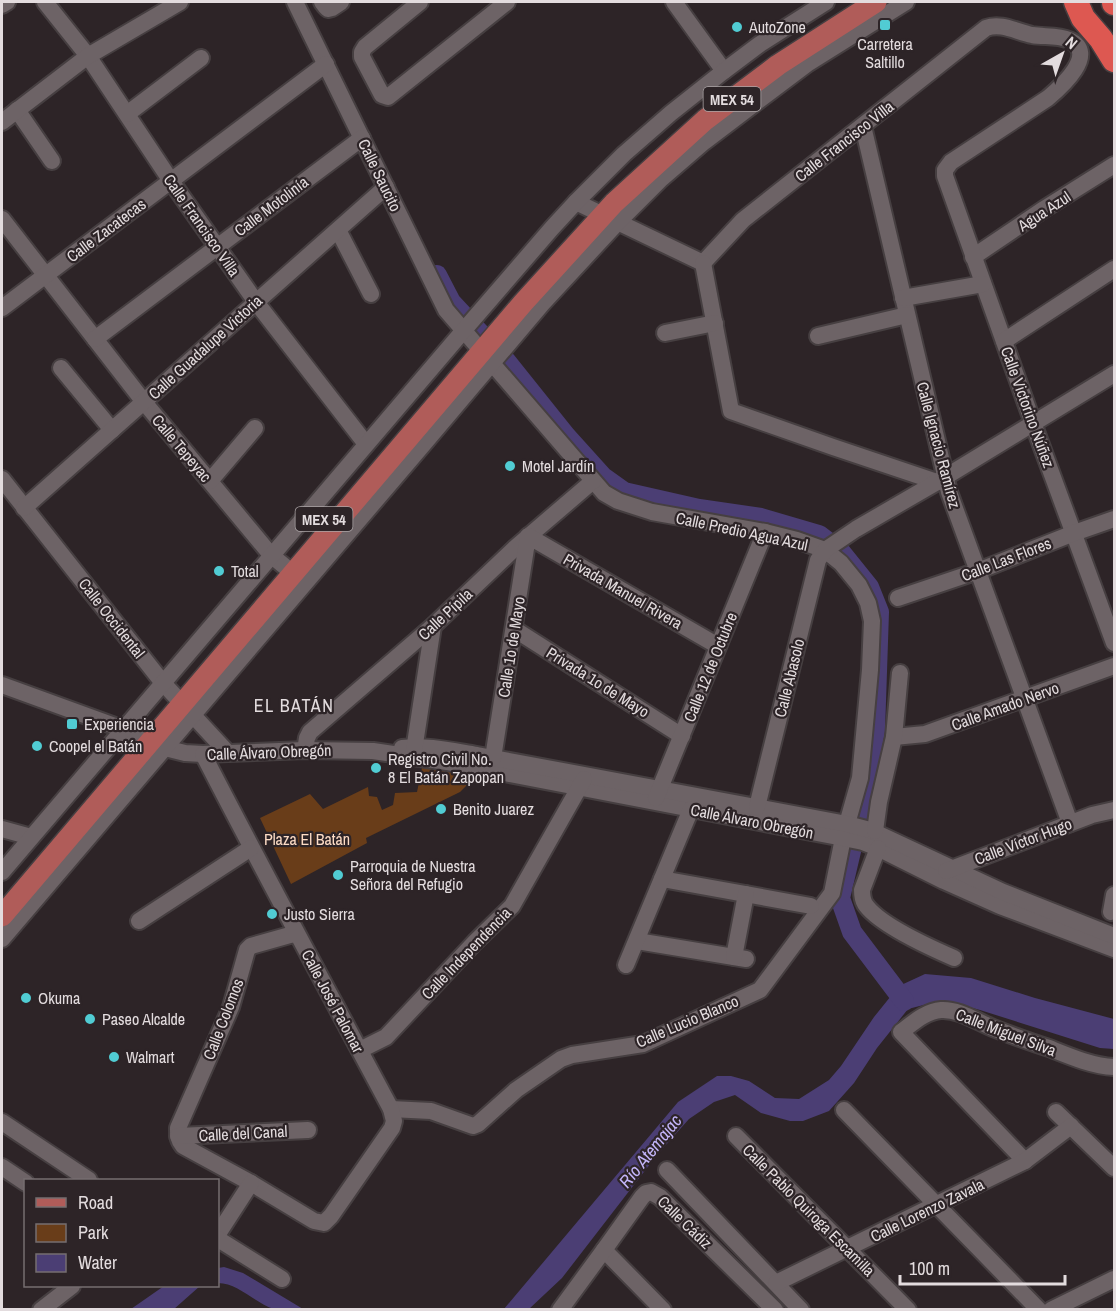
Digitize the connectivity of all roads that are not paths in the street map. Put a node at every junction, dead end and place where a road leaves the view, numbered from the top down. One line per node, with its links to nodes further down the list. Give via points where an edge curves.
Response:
1 (7, 2): 15 (street)
2 (45, 2): 16 (street, Calle Francisco Villa)
3 (180, 2): 16 (street)
4 (295, 2): 19 (street, Calle Saucito)
5 (420, 2): 6 (street, via 362,52 382,95 388,97)
6 (507, 2)
7 (674, 2): 20 (street)
8 (826, 2): 20 (street)
9 (851, 2): 31 (main road, MEX 54, via 740,76 696,112 644,157)
10 (876, 2): 31 (main road, MEX 54, via 778,64)
11 (906, 2): 31 (street, via 807,64 660,180)
12 (1069, 2): 13 (main road)
13 (1076, 2): 14 (main road); 18 (highway)
14 (1082, 2)
15 (2, 5)
16 (88, 56): 21 (street); 22 (street, Calle Francisco Villa)
17 (201, 58): 22 (street)
18 (1114, 60)
19 (326, 64): 25 (street, Calle Saucito); 29 (street, Calle Zacatecas)
20 (724, 71): 31 (street, via 624,154)
21 (17, 110): 23 (street); 26 (street)
22 (127, 114): 29 (street, Calle Francisco Villa)
23 (2, 122)
24 (863, 126): 28 (street, Calle Francisco Villa, via 991,26 1069,40 1079,48 1079,62 1048,98 951,162); 36 (street, Calle Francisco Villa, via 743,220); 42 (street, Calle Ignacio Ramírez)
25 (362, 138): 30 (street, Calle Saucito); 34 (street, Calle Motolinía)
26 (52, 161)
27 (1114, 165): 35 (street, Agua Azul)
28 (945, 170): 35 (street, Calle Victorino Núñez, via 945,180)
29 (171, 181): 34 (street, Calle Francisco Villa); 38 (street, Calle Zacatecas)
30 (386, 187): 33 (street, Calle Guadalupe Victoria); 49 (street, Calle Saucito, via 446,310)
31 (597, 212): 36 (street); 49 (main road, MEX 54, via 502,297); 49 (main road, MEX 54, via 507,334)
32 (2, 219): 38 (street, Calle Tepeyac)
33 (338, 230): 40 (street); 41 (street, Calle Guadalupe Victoria)
34 (217, 247): 41 (street, Calle Francisco Villa); 47 (street, Calle Motolinía)
35 (974, 257): 39 (street, Calle Victorino Núñez)
36 (703, 263): 44 (street)
37 (1114, 269): 48 (street)
38 (45, 275): 43 (street, Calle Zacatecas); 47 (street, Calle Tepeyac)
39 (983, 284): 42 (street); 48 (street, Calle Victorino Núñez)
40 (371, 294)
41 (256, 302): 52 (street, Calle Guadalupe Victoria); 56 (street, Calle Francisco Villa)
42 (905, 307): 46 (street); 58 (street, Calle Ignacio Ramírez)
43 (2, 308)
44 (715, 323): 45 (street); 58 (street, via 731,411)
45 (665, 333)
46 (818, 336)
47 (95, 339): 52 (street, Calle Tepeyac)
48 (1004, 341): 53 (street, Calle Victorino Núñez)
49 (478, 347): 56 (street); 59 (street, Calle Predio Agua Azul); 67 (main road, MEX 54)
50 (61, 368): 55 (street)
51 (1114, 374): 53 (street)
52 (144, 402): 55 (street, Calle Guadalupe Victoria); 60 (street, Calle Tepeyac)
53 (1033, 423): 58 (street); 64 (street, Calle Victorino Núñez)
54 (255, 428): 60 (street)
55 (112, 430): 61 (street, Calle Guadalupe Victoria)
56 (366, 444): 67 (street)
57 (2, 479): 61 (street, Calle Occidental)
58 (941, 480): 66 (street); 68 (street, Calle Ignacio Ramírez)
59 (593, 481): 63 (street, Calle Predio Agua Azul, via 604,493 634,507); 65 (street, Calle Pípila)
60 (210, 482): 67 (street, Calle Tepeyac)
61 (24, 508): 77 (street, Calle Occidental)
62 (1114, 519): 64 (street, Calle Las Flores)
63 (765, 532): 66 (street, Calle Predio Agua Azul); 73 (street, Calle 12 de Octubre)
64 (1074, 533): 68 (street, Calle Las Flores); 72 (street, Calle Victorino Núñez)
65 (528, 536): 70 (street, Calle Pípila); 71 (street, Calle 1o de Mayo); 73 (street, Privada Manuel Rivera)
66 (826, 550): 91 (street, Calle Abasolo, via 818,560); 96 (street, Calle Predio Agua Azul, via 859,585 872,621 861,778)
67 (289, 569): 77 (main road, MEX 54); 77 (street)
68 (978, 571): 69 (street, Calle Las Flores); 78 (street, Calle Ignacio Ramírez)
69 (898, 598)
70 (433, 626): 83 (street, Calle Pípila, via 310,732); 86 (street)
71 (514, 629): 80 (street, Privada 1o de Mayo); 88 (street, Calle 1o de Mayo)
72 (1114, 643)
73 (718, 646): 80 (street, Calle 12 de Octubre)
74 (1114, 666): 78 (street, Calle Amado Nervo)
75 (900, 673): 81 (street)
76 (2, 685): 79 (street, Calle Álvaro Obregón)
77 (178, 699): 82 (main road, MEX 54); 82 (street); 85 (street, Calle Occidental)
78 (1024, 699): 81 (street, Calle Amado Nervo, via 925,734); 94 (street, Calle Ignacio Ramírez)
79 (91, 718): 82 (street, Calle Álvaro Obregón); 84 (street)
80 (682, 736): 90 (street, Calle 12 de Octubre)
81 (894, 737): 98 (street)
82 (144, 739): 84 (street); 87 (street, Calle Álvaro Obregón, via 185,753); 105 (main road, MEX 54); 107 (main road, MEX 54); 111 (street)
83 (305, 750): 85 (street, Calle Álvaro Obregón); 86 (street, Calle Álvaro Obregón)
84 (103, 752): 97 (street)
85 (227, 752): 87 (street, Calle Álvaro Obregón)
86 (414, 752): 88 (street, Calle Álvaro Obregón, via 440,748); 89 (street, Calle Álvaro Obregón, via 447,762)
87 (203, 754): 99 (street, Calle José Palomar)
88 (493, 758): 89 (street, Calle Álvaro Obregón)
89 (583, 782): 90 (street, Calle Álvaro Obregón); 116 (street, Calle Independencia, via 512,906 386,1036)
90 (657, 796): 91 (street, Calle Álvaro Obregón); 92 (street, Calle Álvaro Obregón)
91 (757, 807): 96 (street, Calle Álvaro Obregón)
92 (691, 809): 96 (street, Calle Álvaro Obregón); 103 (street)
93 (1114, 810): 94 (street, Calle Víctor Hugo)
94 (1070, 823): 100 (street, Calle Víctor Hugo)
95 (2, 829): 97 (street)
96 (847, 831): 98 (street, Calle Álvaro Obregón); 120 (street, Calle Lucio Blanco, via 832,893 760,990 643,1044 561,1059 473,1126 431,1111)
97 (31, 837): 101 (street)
98 (872, 838): 100 (street, Calle Álvaro Obregón); 102 (street, Calle Álvaro Obregón); 114 (street, via 862,890 866,905 914,940)
99 (251, 848): 108 (street); 109 (street, Calle José Palomar)
100 (952, 868): 102 (street, Calle Víctor Hugo); 110 (street, Calle Álvaro Obregón)
101 (2, 872)
102 (933, 876): 113 (street, Calle Álvaro Obregón)
103 (662, 879): 104 (street); 112 (street)
104 (746, 894): 106 (street); 112 (street, via 740,958)
105 (2, 898)
106 (811, 906)
107 (2, 916)
108 (139, 921)
109 (297, 933): 116 (street, Calle José Palomar); 124 (street, Calle Colomos, via 247,950 231,1007 178,1128)
110 (1114, 936)
111 (2, 939)
112 (637, 941): 115 (street)
113 (1114, 949)
114 (954, 958)
115 (626, 965)
116 (360, 1050): 120 (street, Calle José Palomar)
117 (1114, 1067): 126 (street, Calle Miguel Silva, via 1071,1057 950,1010 928,1013 901,1032)
118 (844, 1110): 133 (street)
119 (1056, 1112): 122 (street)
120 (393, 1115): 132 (street, via 392,1128 324,1222 314,1221)
121 (2, 1122): 130 (street)
122 (1071, 1126): 126 (street, Calle Lorenzo Zavala); 128 (street)
123 (308, 1130): 124 (street, Calle del Canal)
124 (178, 1136): 132 (street, via 183,1146)
125 (736, 1136): 136 (street, Calle Pablo Quiroga Escamilla)
126 (1025, 1161): 133 (street, Calle Lorenzo Zavala)
127 (2, 1167): 131 (street)
128 (1114, 1168)
129 (668, 1170): 140 (street)
130 (87, 1179)
131 (24, 1182)
132 (251, 1183): 134 (street)
133 (936, 1205): 136 (street, Calle Lorenzo Zavala); 149 (street)
134 (219, 1232)
135 (219, 1240): 138 (street)
136 (847, 1248): 140 (street, Calle Lorenzo Zavala); 148 (street, Calle Pablo Quiroga Escamilla)
137 (604, 1250): 144 (street, Calle Cádiz); 145 (street); 146 (street, Calle Cádiz, via 642,1197 651,1192)
138 (282, 1279)
139 (1114, 1279): 142 (street)
140 (776, 1283): 147 (street)
141 (71, 1287): 143 (street)
142 (1076, 1297): 150 (street); 151 (street)
143 (41, 1310)
144 (560, 1310)
145 (663, 1310)
146 (775, 1310)
147 (801, 1310)
148 (908, 1310)
149 (1039, 1310)
150 (1051, 1310)
151 (1089, 1310)

